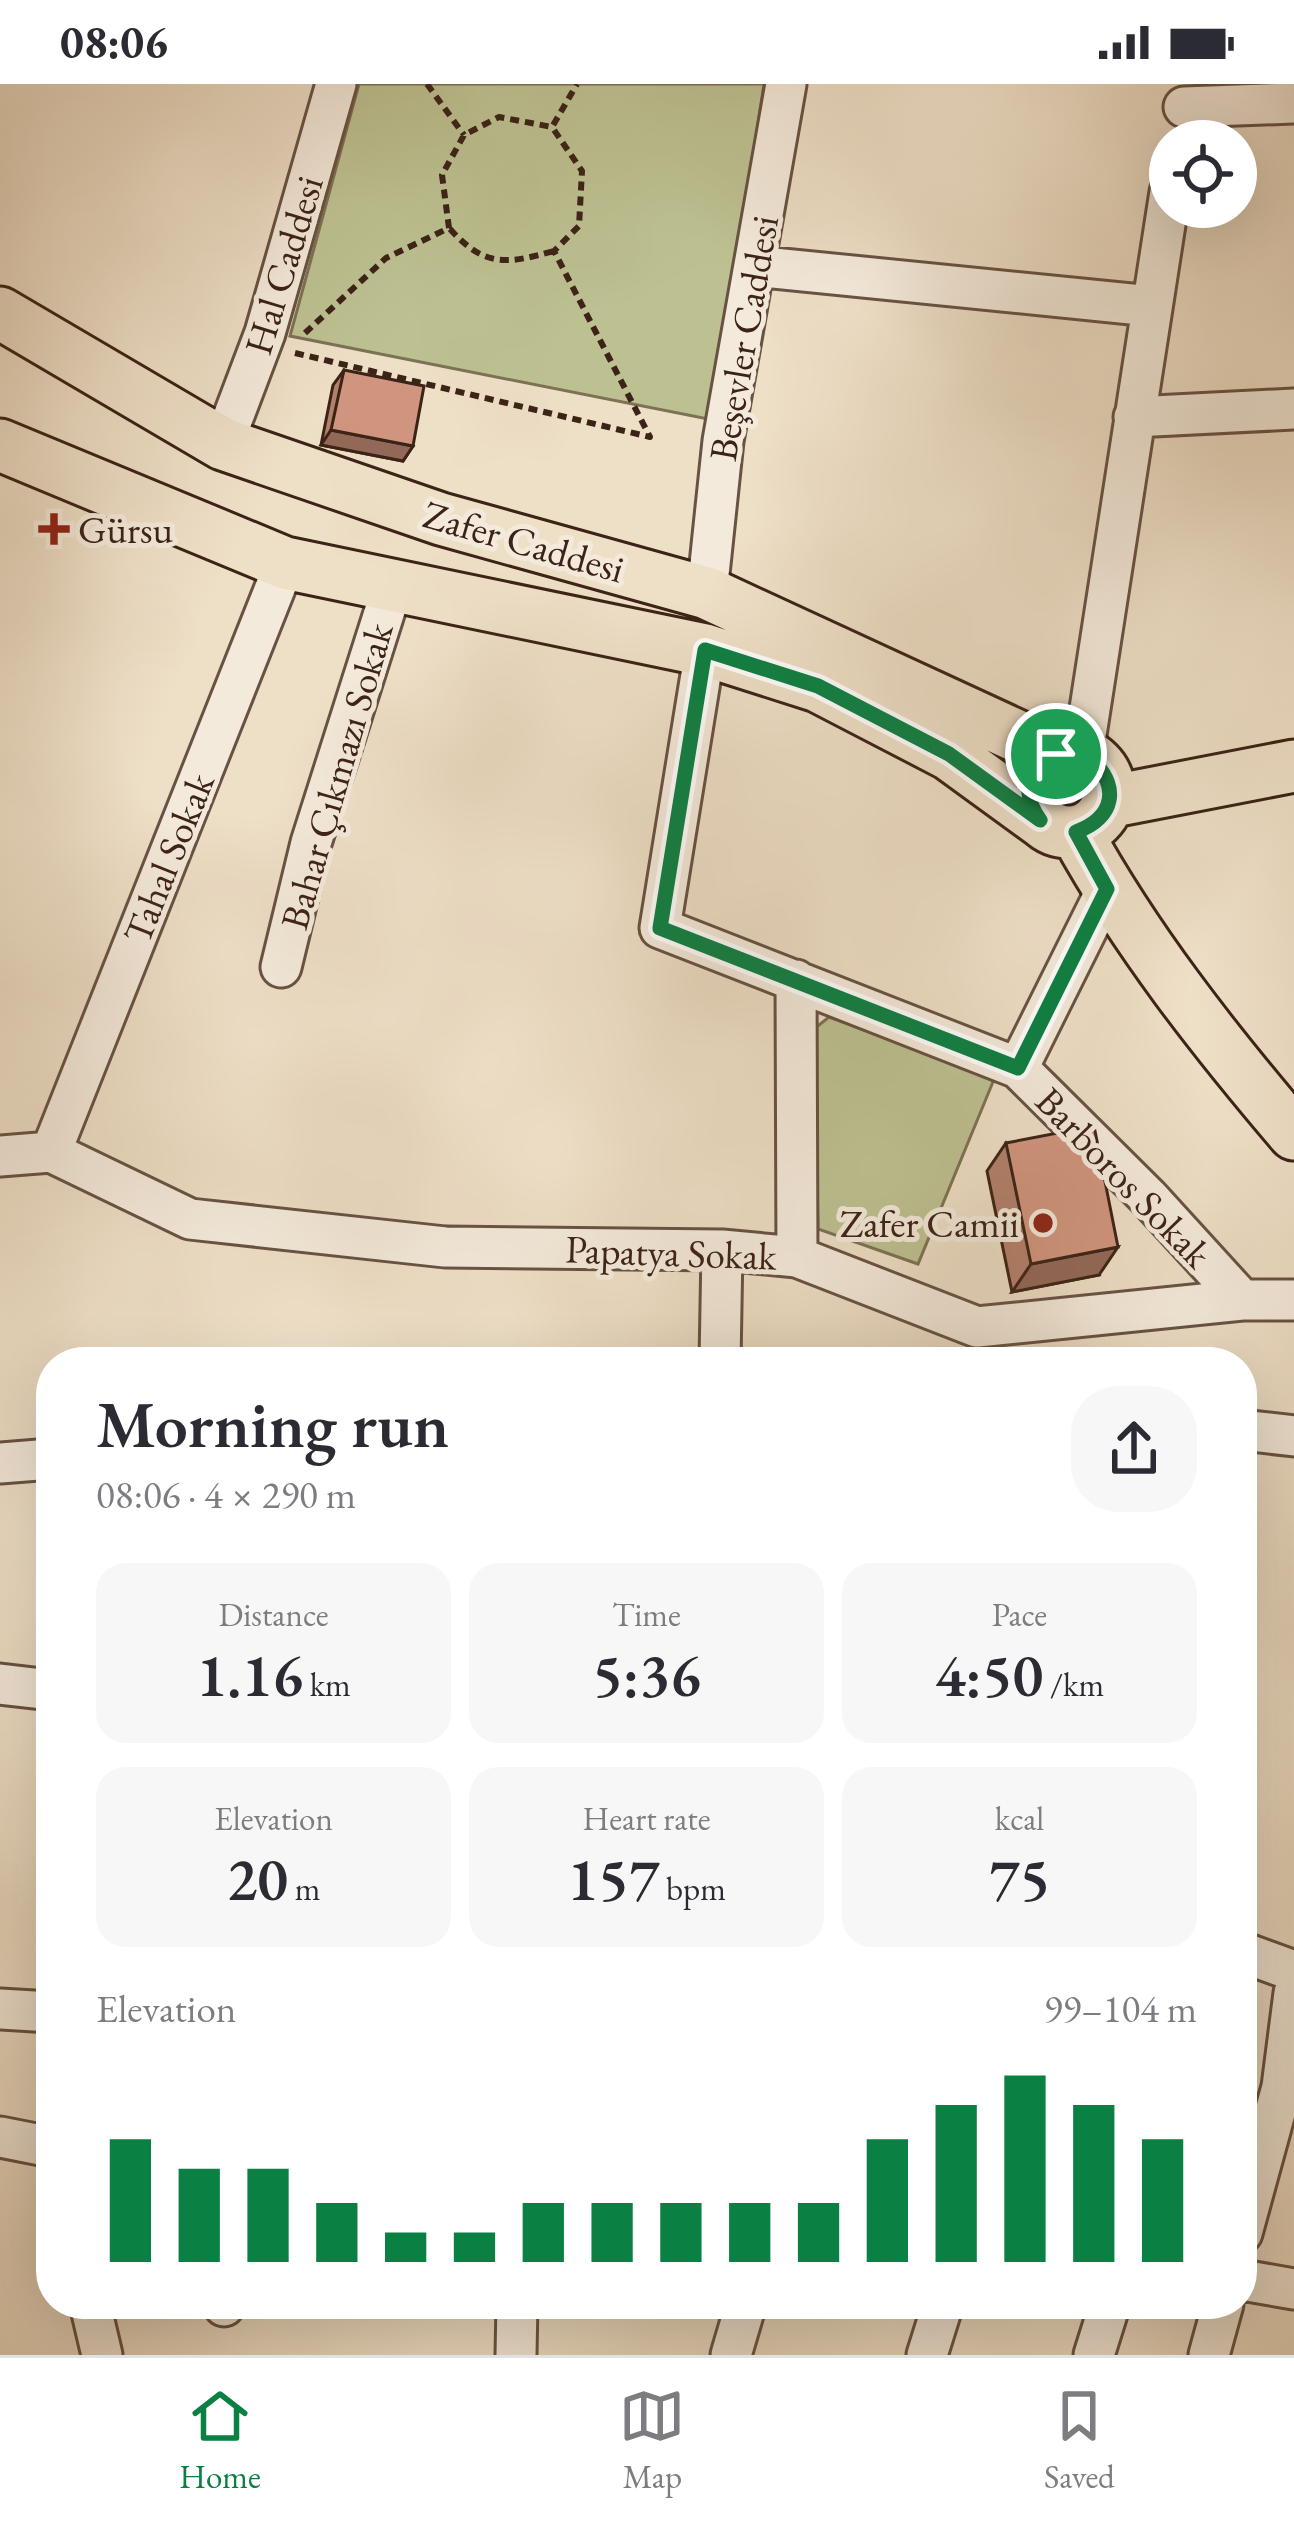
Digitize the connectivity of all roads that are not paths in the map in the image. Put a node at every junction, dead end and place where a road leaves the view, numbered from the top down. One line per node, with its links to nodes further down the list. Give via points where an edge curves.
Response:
1 (336, 84): 11 (street, Hal Caddesi, via 265,333)
2 (786, 84): 6 (street, Beşevler Caddesi)
3 (1294, 104): 4 (street)
4 (1183, 111)
5 (1164, 228): 7 (street)
6 (754, 266): 7 (street); 15 (street, Beşevler Caddesi)
7 (1151, 306): 10 (street)
8 (0, 313): 11 (main road, Zafer Caddesi)
9 (1294, 409): 10 (street)
10 (1134, 417): 17 (street)
11 (223, 444): 15 (main road, Zafer Caddesi, via 441,519)
12 (0, 445): 13 (main road, Zafer Caddesi)
13 (285, 563): 14 (main road, Zafer Caddesi); 25 (street, Tahal Sokak)
14 (393, 585): 16 (main road, Zafer Caddesi); 21 (street, Bahar Çıkmazı Sokak, via 311,843)
15 (706, 593): 17 (main road, Zafer Caddesi)
16 (705, 650): 19 (main road, Zafer Caddesi, via 818,686); 22 (street, Barboros Sokak, via 660,928)
17 (1069, 754): 19 (main road, Zafer Caddesi, via 1101,768 1109,790); 19 (main road, Zafer Caddesi, via 1035,770 1030,783 1033,810)
18 (1294, 766): 19 (main road)
19 (1075, 818): 20 (main road, Zafer Caddesi)
20 (1107, 889): 23 (street); 24 (main road, Zafer Caddesi, via 1218,1045)
21 (281, 968)
22 (796, 980): 23 (street, Barboros Sokak); 28 (street)
23 (1018, 1068): 29 (street, Barboros Sokak)
24 (1294, 1134)
25 (51, 1152): 26 (street); 27 (street, Papatya Sokak, via 190,1219 445,1247)
26 (0, 1156)
27 (722, 1250): 28 (street, Papatya Sokak); 32 (street)
28 (797, 1257): 31 (street, Papatya Sokak)
29 (1242, 1300): 30 (street, Papatya Sokak); 31 (street, Papatya Sokak)
30 (1294, 1300)
31 (976, 1344)
32 (720, 1347)
33 (1257, 1432): 34 (street)
34 (1294, 1436)
35 (36, 1460): 36 (street)
36 (0, 1463)
37 (0, 1684): 38 (street)
38 (36, 1688)
39 (1257, 1957): 40 (street)
40 (1294, 1971)
41 (1294, 1993): 44 (street)
42 (0, 2009): 43 (street)
43 (36, 2011)
44 (1288, 2088): 47 (street)
45 (0, 2137): 46 (street)
46 (36, 2144)
47 (1257, 2186)
48 (1257, 2283): 49 (street)
49 (1294, 2289)
50 (94, 2319): 56 (street)
51 (517, 2319): 57 (street)
52 (742, 2319): 58 (street)
53 (938, 2319): 59 (street)
54 (1105, 2319): 60 (street)
55 (1219, 2319): 61 (street)
56 (102, 2355)
57 (516, 2355)
58 (731, 2355)
59 (927, 2355)
60 (1094, 2355)
61 (1210, 2355)

